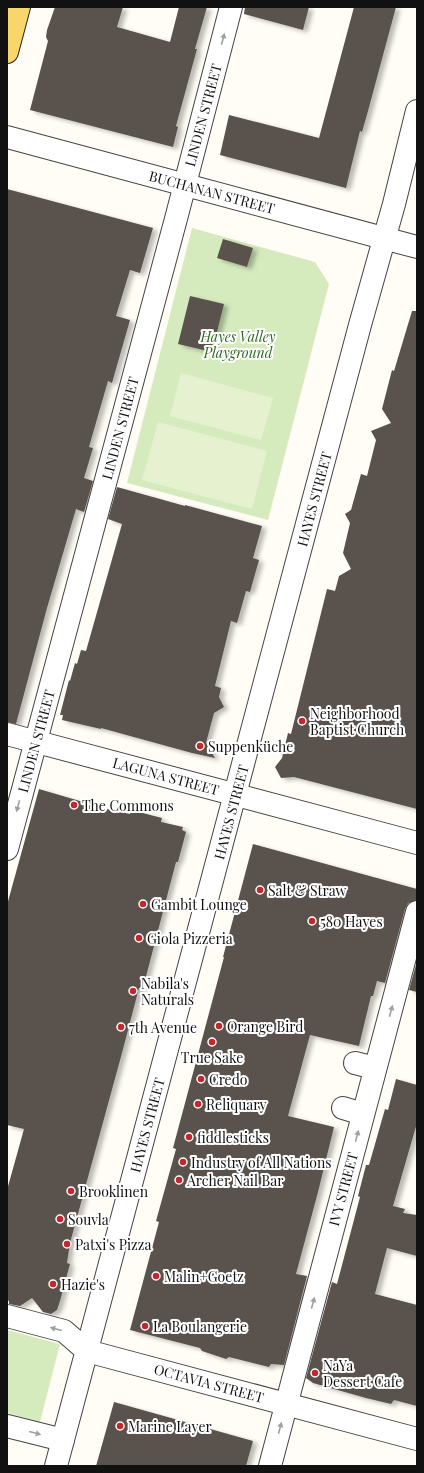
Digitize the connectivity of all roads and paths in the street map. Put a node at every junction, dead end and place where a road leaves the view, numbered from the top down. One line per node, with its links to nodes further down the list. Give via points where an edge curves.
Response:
1 (19, 7): 3 (main road)
2 (231, 7): 6 (street, LINDEN STREET, one-way to 2)
3 (7, 52)
4 (417, 111): 7 (street, HAYES STREET)
5 (7, 137): 6 (street, BUCHANAN STREET)
6 (185, 185): 7 (street, BUCHANAN STREET); 10 (street, LINDEN STREET)
7 (384, 238): 8 (street, BUCHANAN STREET); 11 (street, HAYES STREET)
8 (417, 247)
9 (7, 734): 10 (street, LAGUNA STREET)
10 (36, 741): 11 (street, LAGUNA STREET); 13 (street, LINDEN STREET, one-way to 13)
11 (236, 795): 12 (street, LAGUNA STREET); 16 (street, HAYES STREET)
12 (417, 843)
13 (7, 849)
14 (417, 912): 17 (street, IVY STREET, one-way to 14, via 353,1111 365,1066)
15 (7, 1316): 16 (street, OCTAVIA STREET, one-way to 15, via 64,1331)
16 (87, 1351): 17 (street, OCTAVIA STREET); 20 (street, HAYES STREET)
17 (286, 1404): 19 (street, OCTAVIA STREET); 22 (street, IVY STREET, one-way to 17)
18 (7, 1426): 20 (street, one-way to 20)
19 (417, 1439)
20 (63, 1440): 21 (street, HAYES STREET)
21 (56, 1466)
22 (270, 1466)

